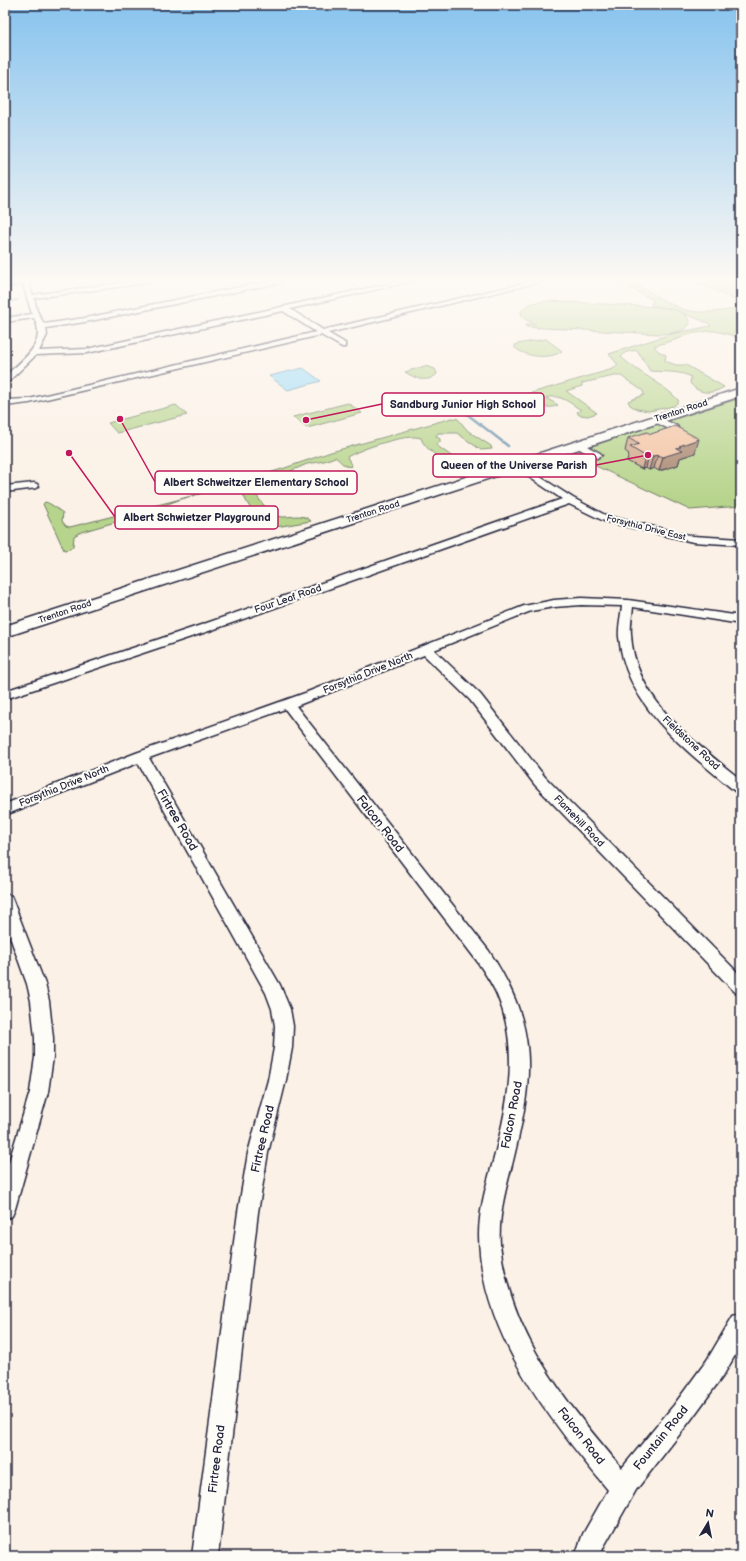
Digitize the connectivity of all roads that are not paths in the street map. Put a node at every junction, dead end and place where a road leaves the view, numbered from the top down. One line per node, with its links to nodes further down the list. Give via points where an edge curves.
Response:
1 (33, 354): 3 (street)
2 (229, 354): 5 (street, via 34,400)
3 (5, 380)
4 (741, 392): 6 (main road, Trenton Road)
5 (5, 403)
6 (656, 419): 7 (street); 8 (main road, Trenton Road)
7 (674, 428)
8 (579, 445): 9 (street); 10 (main road, Trenton Road)
9 (597, 454)
10 (517, 465): 13 (street, Forsythia Drive East); 17 (main road, Trenton Road)
11 (34, 486): 12 (street)
12 (5, 489)
13 (570, 500): 14 (street, Forsythia Drive East, via 604,518 631,526 693,539); 19 (street, Four Leaf Road)
14 (741, 542)
15 (628, 603): 16 (street, Forsythia Drive North); 18 (street, Forsythia Drive North, via 593,600 544,604 516,612); 22 (street, Fieldstone Road, via 624,635 629,660 641,689 666,722)
16 (741, 620)
17 (5, 632)
18 (425, 649): 20 (street, Forsythia Drive North); 25 (street, Flamehill Road, via 475,697 540,781)
19 (5, 695)
20 (288, 704): 21 (street, Forsythia Drive North); 28 (street, Falcon Road, via 483,956 507,997 519,1037 520,1068 515,1112 490,1214 494,1278 499,1298 525,1360 543,1388)
21 (141, 756): 23 (street, Forsythia Drive North); 29 (street, Firtree Road, via 274,990 284,1026 284,1048 258,1153 248,1212)
22 (741, 788)
23 (5, 810)
24 (5, 901): 26 (street, via 36,984 40,1001 44,1057 39,1092)
25 (741, 987)
26 (5, 1209)
27 (741, 1324): 28 (street, Fountain Road, via 682,1413)
28 (623, 1488): 30 (street, Fountain Road, via 592,1543)
29 (205, 1556)
30 (588, 1556)

